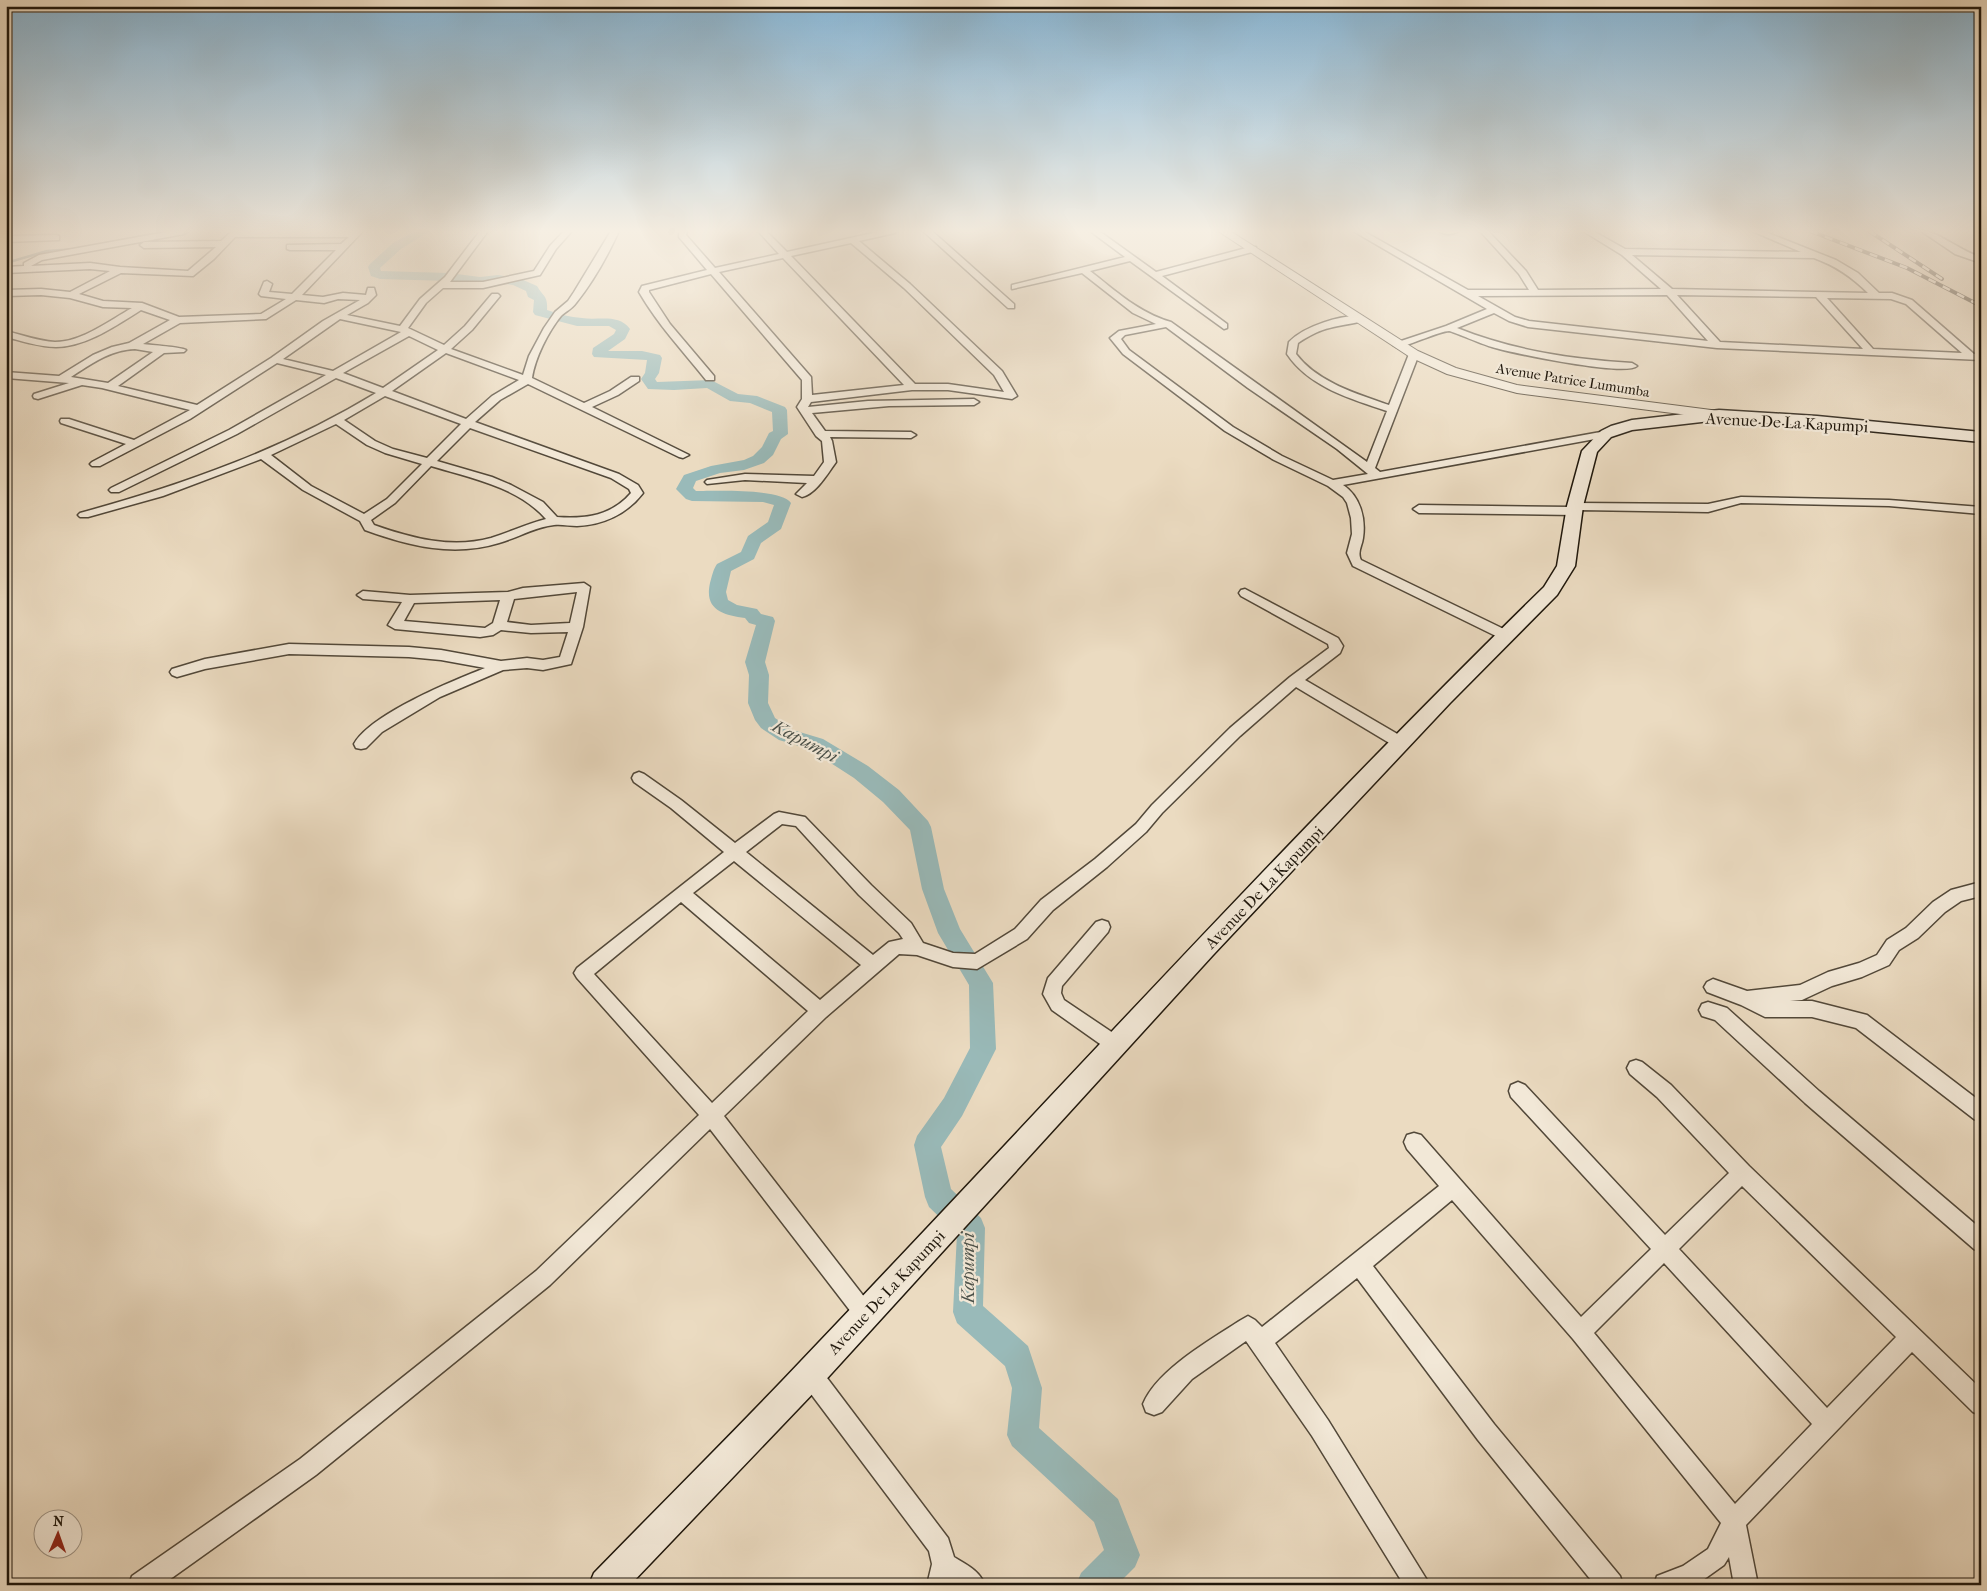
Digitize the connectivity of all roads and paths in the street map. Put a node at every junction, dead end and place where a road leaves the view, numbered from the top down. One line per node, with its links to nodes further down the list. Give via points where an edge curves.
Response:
1 (127, 305): 18 (street)
2 (284, 305): 22 (street, via 263,317)
3 (358, 305): 20 (street)
4 (421, 305): 26 (street)
5 (488, 305): 35 (street)
6 (568, 305): 46 (street, via 559,312 530,362)
7 (651, 305): 43 (street)
8 (745, 305): 52 (street, via 807,379)
9 (833, 305): 49 (street)
10 (928, 305): 49 (street, via 998,373 1012,396 948,387)
11 (1129, 305): 23 (street, via 1150,319)
12 (1197, 305): 24 (street)
13 (1339, 305): 21 (street, Avenue Patrice Lumumba)
14 (1488, 305): 19 (street)
15 (1683, 305): 30 (street)
16 (1829, 305): 36 (street)
17 (1913, 305): 38 (street)
18 (142, 306): 22 (street); 28 (street, via 64,344)
19 (1494, 309): 25 (street); 30 (street, via 1528,324)
20 (339, 316): 26 (street); 39 (street)
21 (1360, 319): 29 (street, Avenue Patrice Lumumba); 56 (street, via 1313,329 1300,336 1292,344 1290,352 1301,369 1338,390)
22 (178, 320): 31 (street)
23 (1168, 324): 71 (street); 74 (street, via 1122,333 1115,338 1126,352 1229,429 1278,458)
24 (1224, 326)
25 (1448, 328): 29 (street); 40 (street, via 1518,353 1557,360)
26 (405, 331): 35 (street); 41 (street)
27 (6, 334): 28 (street)
28 (20, 337): 32 (street)
29 (1398, 344): 37 (street, Avenue Patrice Lumumba)
30 (1717, 344): 36 (street)
31 (132, 346): 33 (street); 44 (street, via 106,352)
32 (6, 348)
33 (162, 350): 34 (street); 48 (street)
34 (181, 350)
35 (446, 350): 46 (street); 50 (street)
36 (1871, 353): 38 (street)
37 (1414, 354): 56 (street); 58 (street, Avenue Patrice Lumumba, via 1464,375 1517,389)
38 (1977, 357)
39 (275, 360): 41 (street); 55 (street)
40 (1632, 366)
41 (335, 374): 50 (street); 75 (street, via 206,447)
42 (6, 375): 44 (street)
43 (710, 378)
44 (61, 379): 47 (street)
45 (635, 379): 54 (street)
46 (527, 380): 54 (street); 61 (street, via 496,398)
47 (79, 383): 48 (street); 51 (street)
48 (110, 387): 55 (street)
49 (912, 387): 52 (street)
50 (383, 392): 59 (street); 61 (street)
51 (38, 396)
52 (807, 399): 57 (street, via 802,407)
53 (974, 402): 57 (street, via 885,402)
54 (583, 407): 68 (street)
55 (199, 409): 66 (street)
56 (1393, 410): 71 (street)
57 (805, 411): 62 (street)
58 (1719, 416): 63 (main road, Avenue De La Kapumpi, via 1632,425); 65 (main road, Avenue De La Kapumpi)
59 (337, 420): 67 (street); 69 (street, via 371,443)
60 (65, 421): 66 (street)
61 (467, 424): 69 (street); 82 (street, via 615,476 637,492 614,514 581,522)
62 (820, 434): 64 (street); 72 (street, via 827,441 830,462)
63 (1606, 434): 71 (street); 78 (main road, Avenue De La Kapumpi, via 1590,451)
64 (911, 435)
65 (1981, 437)
66 (136, 444): 70 (street)
67 (263, 455): 80 (street, via 159,493); 81 (street, via 307,488)
68 (682, 455)
69 (428, 463): 81 (street, via 391,501); 82 (street, via 507,487 539,504)
70 (96, 464)
71 (1374, 472): 74 (street)
72 (817, 480): 73 (street, via 745,477); 76 (street)
73 (711, 482)
74 (1332, 484): 89 (street, via 1346,492 1352,501 1358,536 1352,557 1357,563)
75 (115, 490)
76 (802, 494)
77 (1419, 509): 78 (street)
78 (1575, 509): 79 (street, via 1708,508 1740,500 1889,503); 89 (main road, Avenue De La Kapumpi, via 1566,566 1551,591)
79 (1981, 511)
80 (84, 515)
81 (365, 519): 82 (street, via 369,527 392,536 456,548 487,543)
82 (554, 521)
83 (1245, 593): 92 (street, via 1333,641 1336,646)
84 (363, 595): 86 (street)
85 (508, 596): 86 (street); 87 (street); 88 (street, via 584,587)
86 (410, 599): 87 (street, via 395,625 480,633)
87 (499, 625): 88 (street, via 531,629)
88 (576, 627): 90 (street, via 566,661)
89 (1506, 636): 93 (main road, Avenue De La Kapumpi)
90 (501, 666): 91 (street, via 441,654 289,648); 94 (street, via 435,694 377,728)
91 (177, 672)
92 (1295, 680): 93 (street); 100 (street, via 1235,732 1141,828 1047,905 1021,934 977,962 954,960)
93 (1401, 743): 106 (main road, Avenue De La Kapumpi)
94 (361, 744)
95 (639, 778): 96 (street)
96 (737, 853): 98 (street); 100 (street, via 780,818 800,820 905,928); 101 (street)
97 (1981, 888): 103 (street, via 1957,894 1893,945 1883,960 1862,970 1828,979 1802,992)
98 (681, 893): 105 (street); 110 (street, via 584,973)
99 (1102, 927): 106 (street, via 1054,983 1052,994 1058,1004)
100 (917, 948): 101 (street, via 895,947)
101 (873, 965): 105 (street)
102 (1712, 986): 103 (street)
103 (1747, 999): 109 (street, via 1765,1009 1812,1009 1861,1021)
104 (1708, 1010): 114 (street, via 1721,1014)
105 (820, 1011): 110 (street)
106 (1116, 1045): 117 (main road, Avenue De La Kapumpi)
107 (1636, 1068): 112 (street, via 1664,1091)
108 (1518, 1091): 115 (street)
109 (1981, 1113)
110 (710, 1115): 117 (street); 127 (street, via 543,1278 308,1467)
111 (1414, 1142): 113 (street)
112 (1742, 1173): 115 (street); 119 (street)
113 (1452, 1188): 116 (street); 118 (street)
114 (1981, 1242)
115 (1666, 1249): 118 (street); 124 (street)
116 (1359, 1264): 120 (street); 131 (street, via 1486,1432)
117 (865, 1314): 121 (main road, Avenue De La Kapumpi)
118 (1580, 1332): 125 (street)
119 (1912, 1336): 123 (street); 124 (street)
120 (1261, 1341): 122 (street, via 1248,1327 1184,1372); 130 (street)
121 (810, 1374): 126 (street, via 940,1546); 128 (main road, Avenue De La Kapumpi)
122 (1154, 1404)
123 (1981, 1404)
124 (1827, 1424): 125 (street)
125 (1734, 1521): 132 (street, via 1716,1557 1691,1575); 133 (street)
126 (942, 1574): 129 (street, via 966,1578)
127 (141, 1585)
128 (606, 1585)
129 (973, 1585)
130 (1418, 1585)
131 (1611, 1585)
132 (1666, 1585)
133 (1746, 1585)

